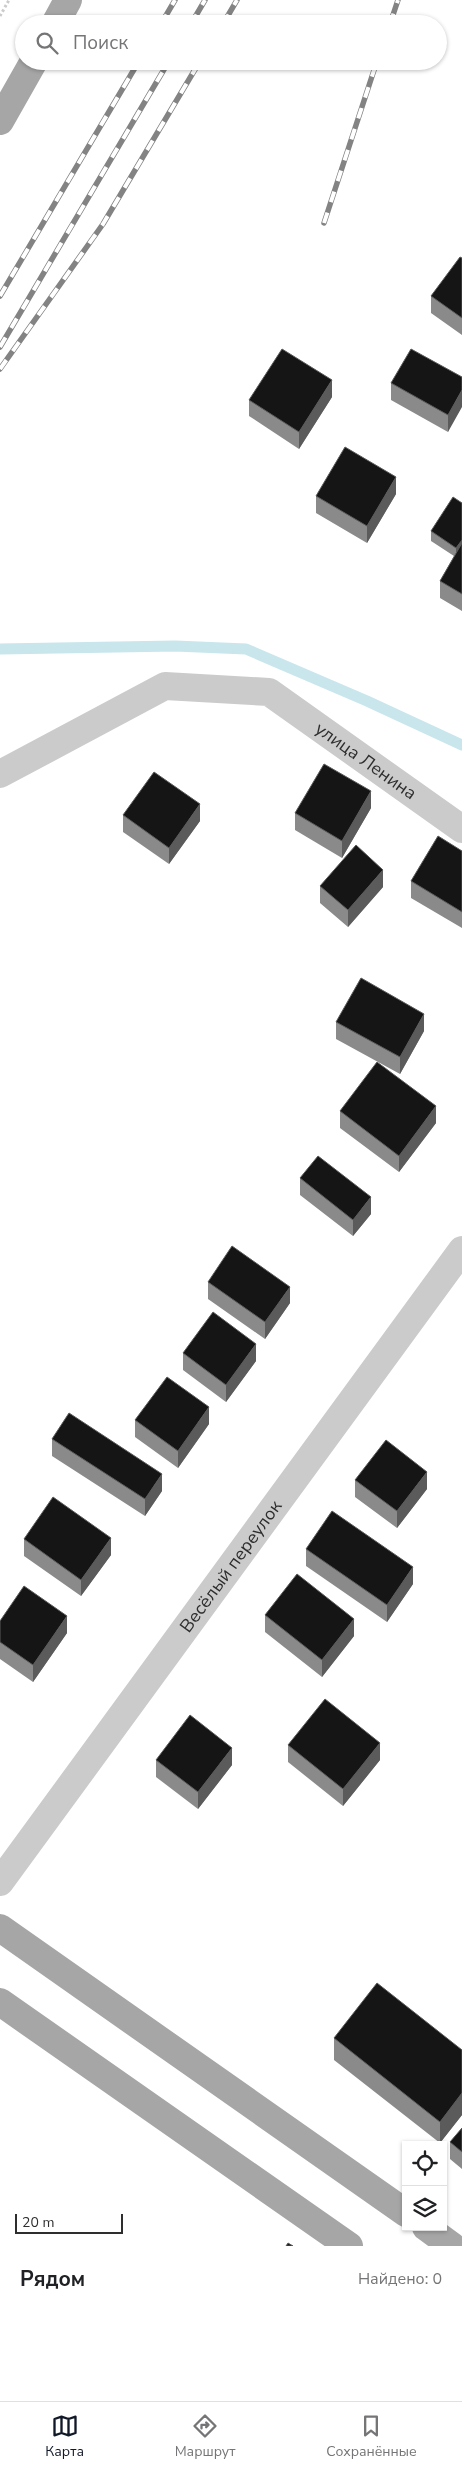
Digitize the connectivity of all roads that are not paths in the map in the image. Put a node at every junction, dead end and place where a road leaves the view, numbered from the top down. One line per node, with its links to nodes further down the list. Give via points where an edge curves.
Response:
1 (68, 0): 2 (main road)
2 (60, 15)
3 (29, 70): 4 (main road)
4 (0, 121)
5 (0, 774): 6 (street, улица Ленина, via 165,686 269,692)
6 (462, 829)
7 (462, 1250): 8 (street, Весёлый переулок)
8 (0, 1882)
9 (0, 1928): 11 (main road)
10 (0, 2002): 13 (main road)
11 (402, 2210)
12 (431, 2231): 14 (main road)
13 (349, 2246)
14 (452, 2246)

